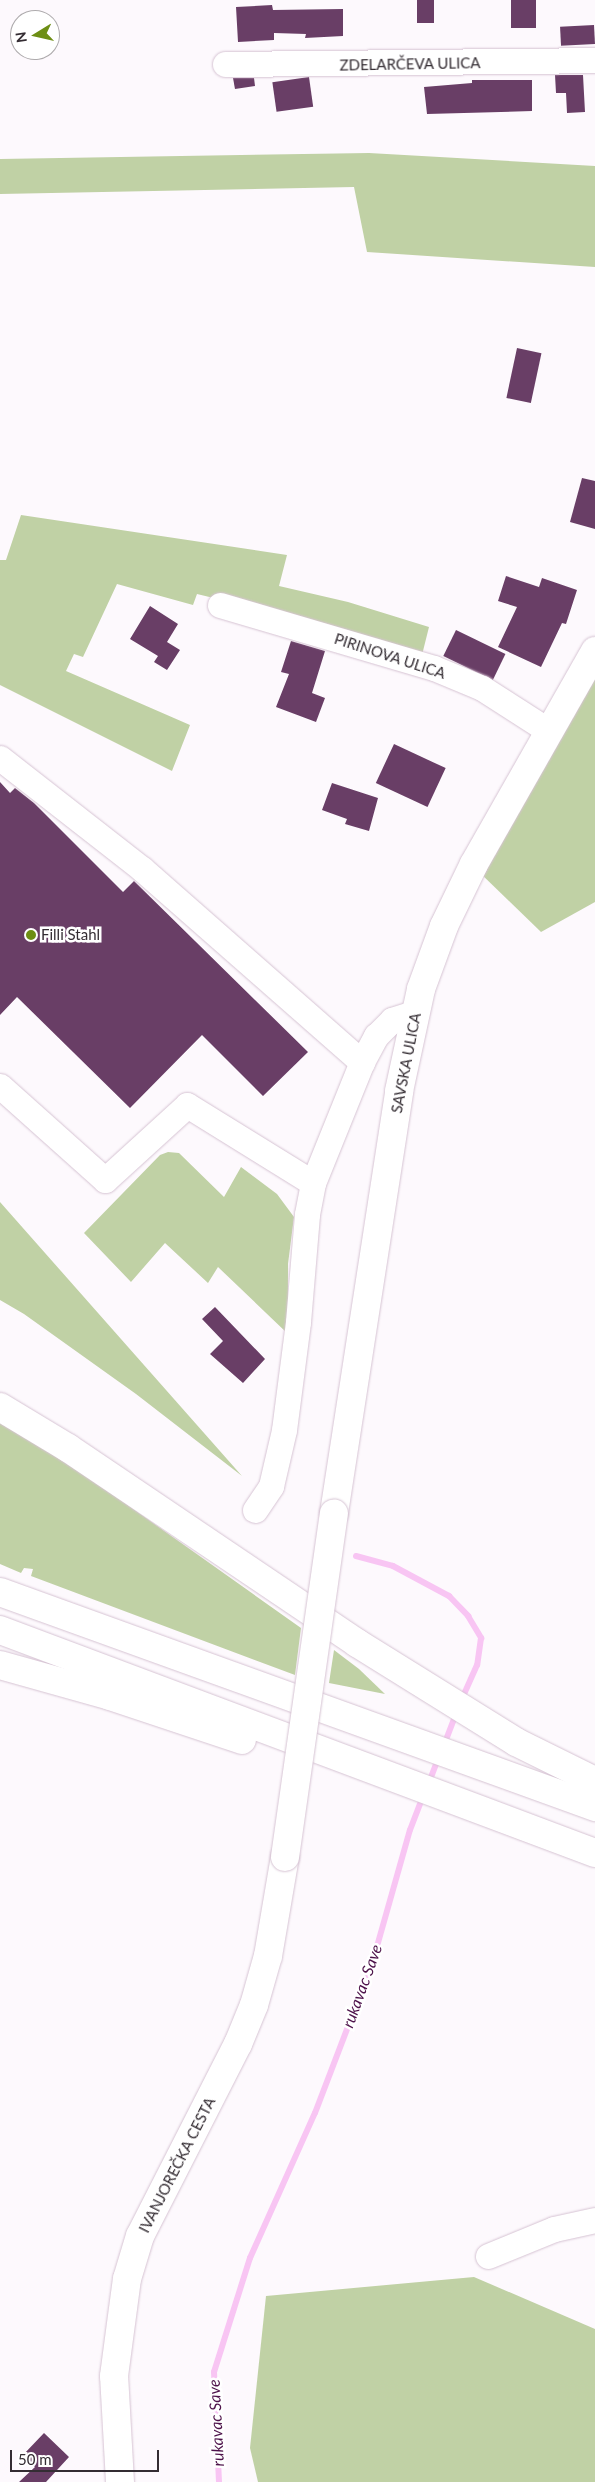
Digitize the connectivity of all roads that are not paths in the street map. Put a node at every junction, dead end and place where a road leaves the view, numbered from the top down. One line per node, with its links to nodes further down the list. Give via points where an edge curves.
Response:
1 (595, 60): 2 (street, ZDELARČEVA ULICA)
2 (225, 64)
3 (220, 605): 5 (street, PIRINOVA ULICA, via 434,668 482,688)
4 (595, 652): 5 (main road, SAVSKA ULICA)
5 (549, 730): 7 (main road, SAVSKA ULICA, via 454,904 432,955)
6 (0, 758): 8 (street, via 142,870)
7 (414, 1013): 8 (street, via 392,1020 376,1036); 20 (main road, SAVSKA ULICA, bridge, via 334,1513)
8 (362, 1062): 10 (street)
9 (0, 1086): 10 (street, via 105,1180 187,1106)
10 (313, 1183): 12 (street, via 284,1430 271,1486)
11 (0, 1407): 17 (main road, via 68,1448 159,1512 398,1669 516,1742)
12 (255, 1510)
13 (0, 1592): 18 (main road)
14 (0, 1630): 16 (main road)
15 (0, 1665): 16 (main road)
16 (362, 1773): 19 (main road, via 400,1782)
17 (595, 1781)
18 (595, 1807)
19 (595, 1853)
20 (285, 1857): 23 (main road, IVANJOREČKA CESTA, via 270,1946 254,2005 238,2044 140,2236 126,2279 114,2376)
21 (595, 2220): 22 (street, via 554,2229)
22 (488, 2256)
23 (120, 2482)

